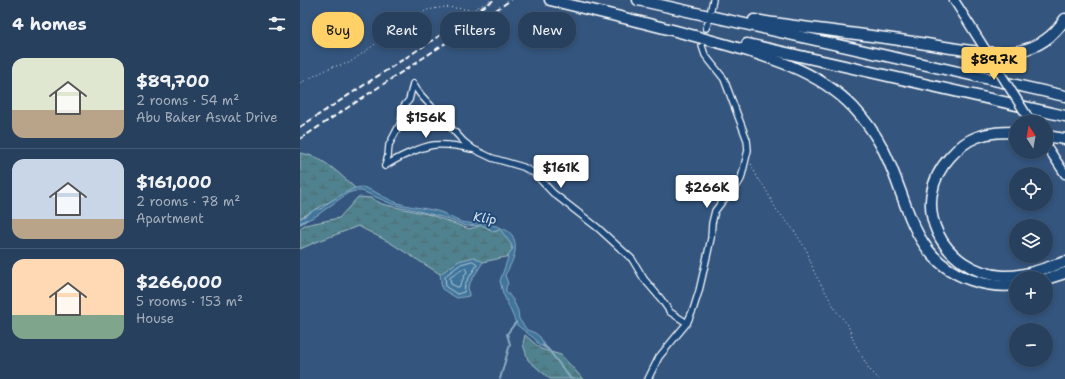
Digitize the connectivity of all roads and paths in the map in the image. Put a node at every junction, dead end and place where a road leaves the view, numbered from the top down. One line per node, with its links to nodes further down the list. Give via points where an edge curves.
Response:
1 (491, 0): 11 (path, via 473,10 445,7 427,10 349,62 332,67)
2 (550, 0): 9 (highway)
3 (638, 0): 6 (highway)
4 (713, 0): 7 (street)
5 (954, 0): 13 (main road, bridge)
6 (663, 6): 8 (highway, via 968,50 1001,52 1020,50 1038,44 1052,35); 12 (highway)
7 (711, 9)
8 (1065, 19)
9 (651, 24): 14 (highway, via 688,30); 25 (highway, via 756,53 813,76 832,89 854,108 882,146 912,223 932,255 942,265 963,277 990,285)
10 (702, 46): 19 (street, via 705,55 724,79 747,140)
11 (300, 83)
12 (1065, 96)
13 (1027, 115)
14 (1065, 116)
15 (1009, 132): 22 (highway, via 996,132 977,137 960,146 946,162 935,181 932,196 932,214 937,232 947,249 966,266 991,275 1021,274)
16 (1053, 137): 17 (highway)
17 (1065, 139)
18 (473, 149): 18 (street, via 454,132 413,84 401,122 389,144 385,166 407,154 433,145); 26 (street, via 534,173 553,193 627,254 670,312)
19 (747, 154): 26 (street, via 741,179 715,211 699,291); 28 (path, via 776,209 793,228 807,252 814,272 837,312 848,324 868,369)
20 (1053, 156): 21 (main road)
21 (1065, 174)
22 (1065, 262)
23 (1065, 273): 24 (highway)
24 (1053, 277)
25 (1009, 285)
26 (687, 323): 27 (street, via 659,357)
27 (648, 379)
28 (879, 379)

